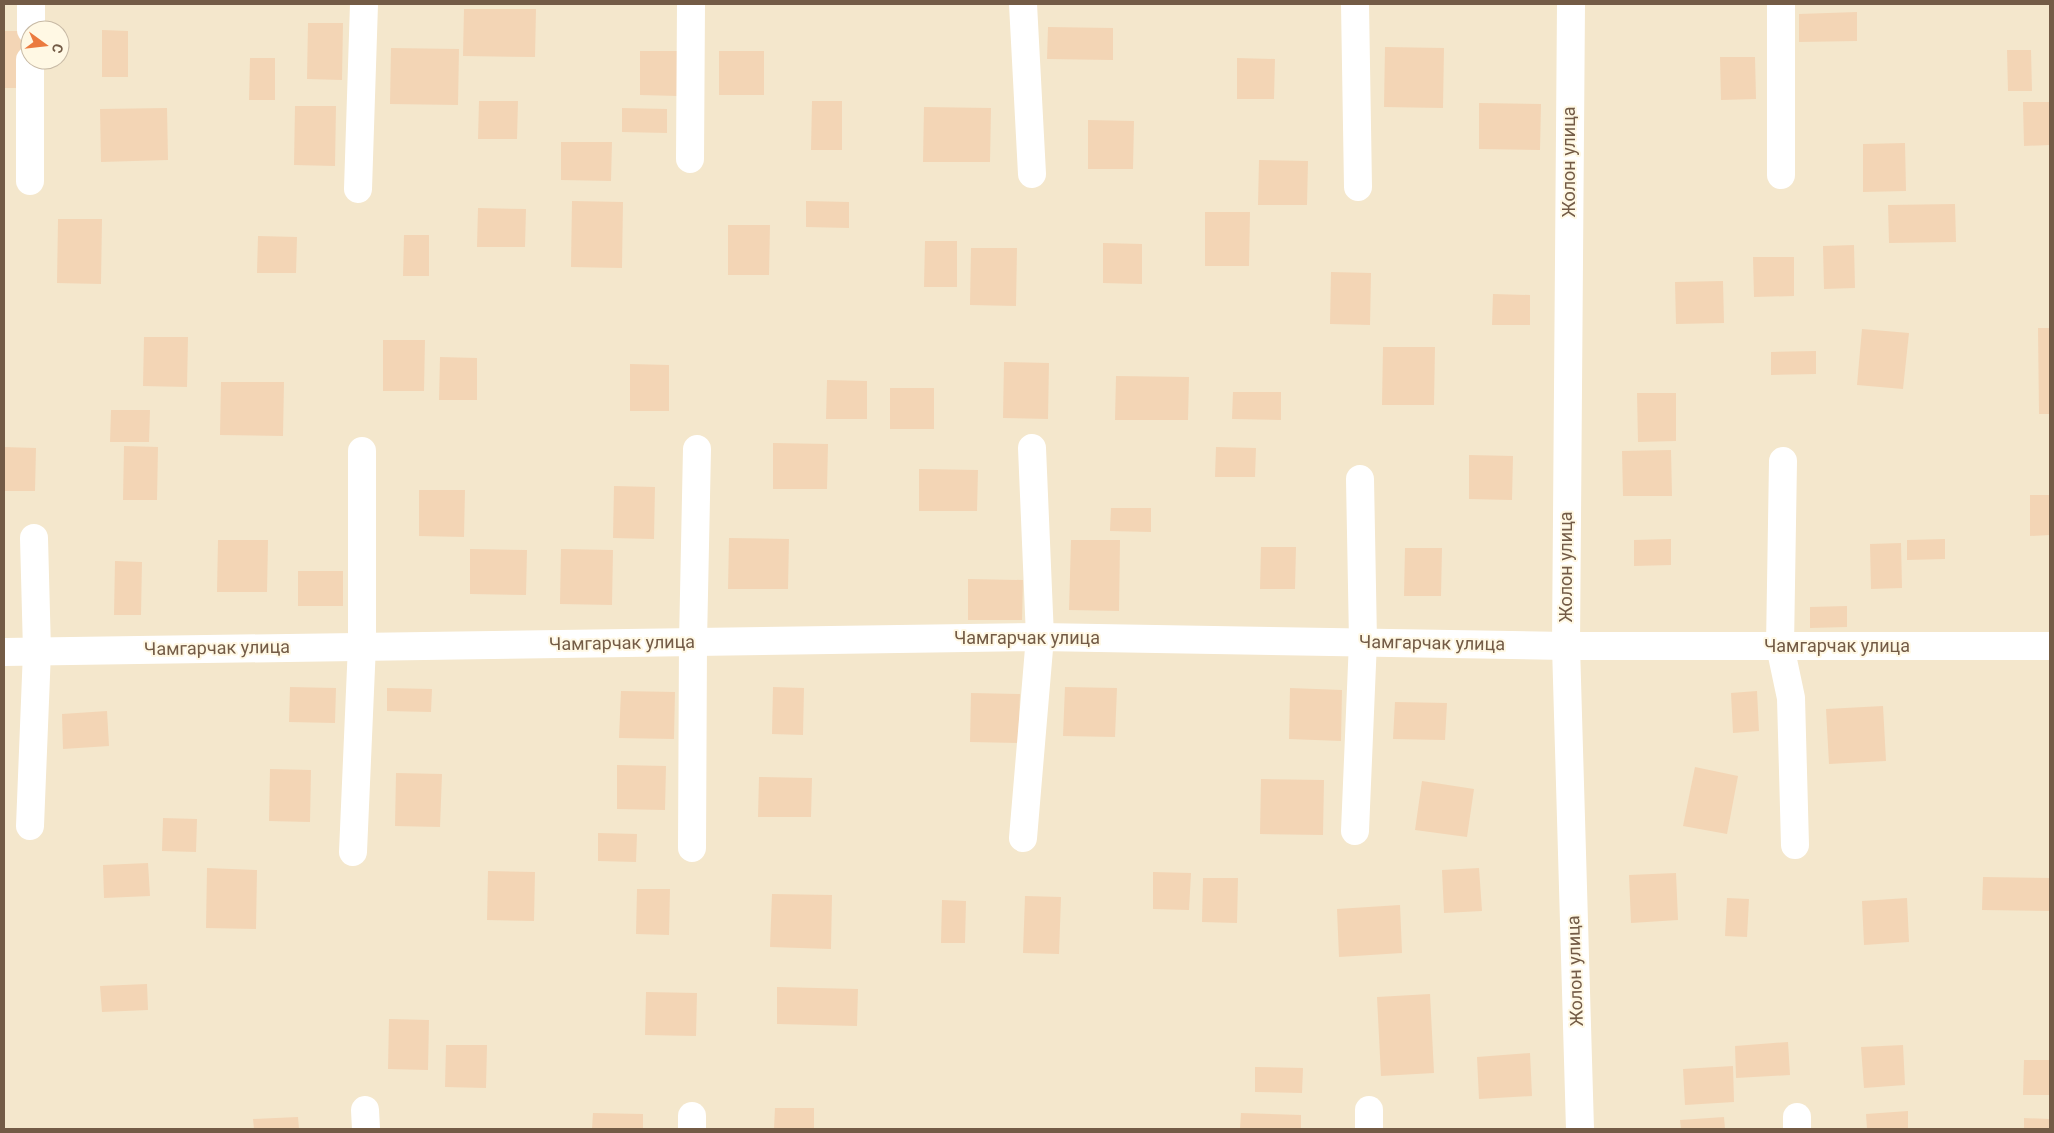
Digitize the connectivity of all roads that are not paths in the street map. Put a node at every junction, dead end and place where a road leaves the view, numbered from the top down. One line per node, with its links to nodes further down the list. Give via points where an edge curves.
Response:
1 (31, 4): 8 (street)
2 (364, 4): 15 (street)
3 (691, 4): 10 (street)
4 (1023, 4): 11 (street)
5 (1355, 4): 14 (street)
6 (1571, 4): 26 (street, Жолон улица)
7 (1781, 4): 12 (street)
8 (30, 20)
9 (30, 70): 13 (street)
10 (690, 160)
11 (1032, 174)
12 (1781, 175)
13 (30, 181)
14 (1358, 187)
15 (358, 189)
16 (1032, 448): 22 (street)
17 (697, 449): 24 (street)
18 (362, 451): 25 (street)
19 (1783, 461): 27 (street)
20 (1360, 479): 23 (street)
21 (34, 538): 29 (street)
22 (1040, 637): 23 (street, Чамгарчак улица); 24 (street, Чамгарчак улица); 33 (street)
23 (1363, 641): 26 (street, Чамгарчак улица); 32 (street)
24 (693, 642): 25 (street, Чамгарчак улица); 35 (street)
25 (362, 645): 29 (street, Чамгарчак улица); 36 (street)
26 (1566, 646): 27 (street, Чамгарчак улица); 37 (street, Жолон улица)
27 (1780, 646): 28 (street, Чамгарчак улица); 34 (street, via 1791,698)
28 (2050, 646)
29 (37, 651): 30 (street, Чамгарчак улица); 31 (street)
30 (4, 652)
31 (30, 826)
32 (1355, 831)
33 (1023, 838)
34 (1795, 845)
35 (692, 848)
36 (353, 852)
37 (1580, 1129)

